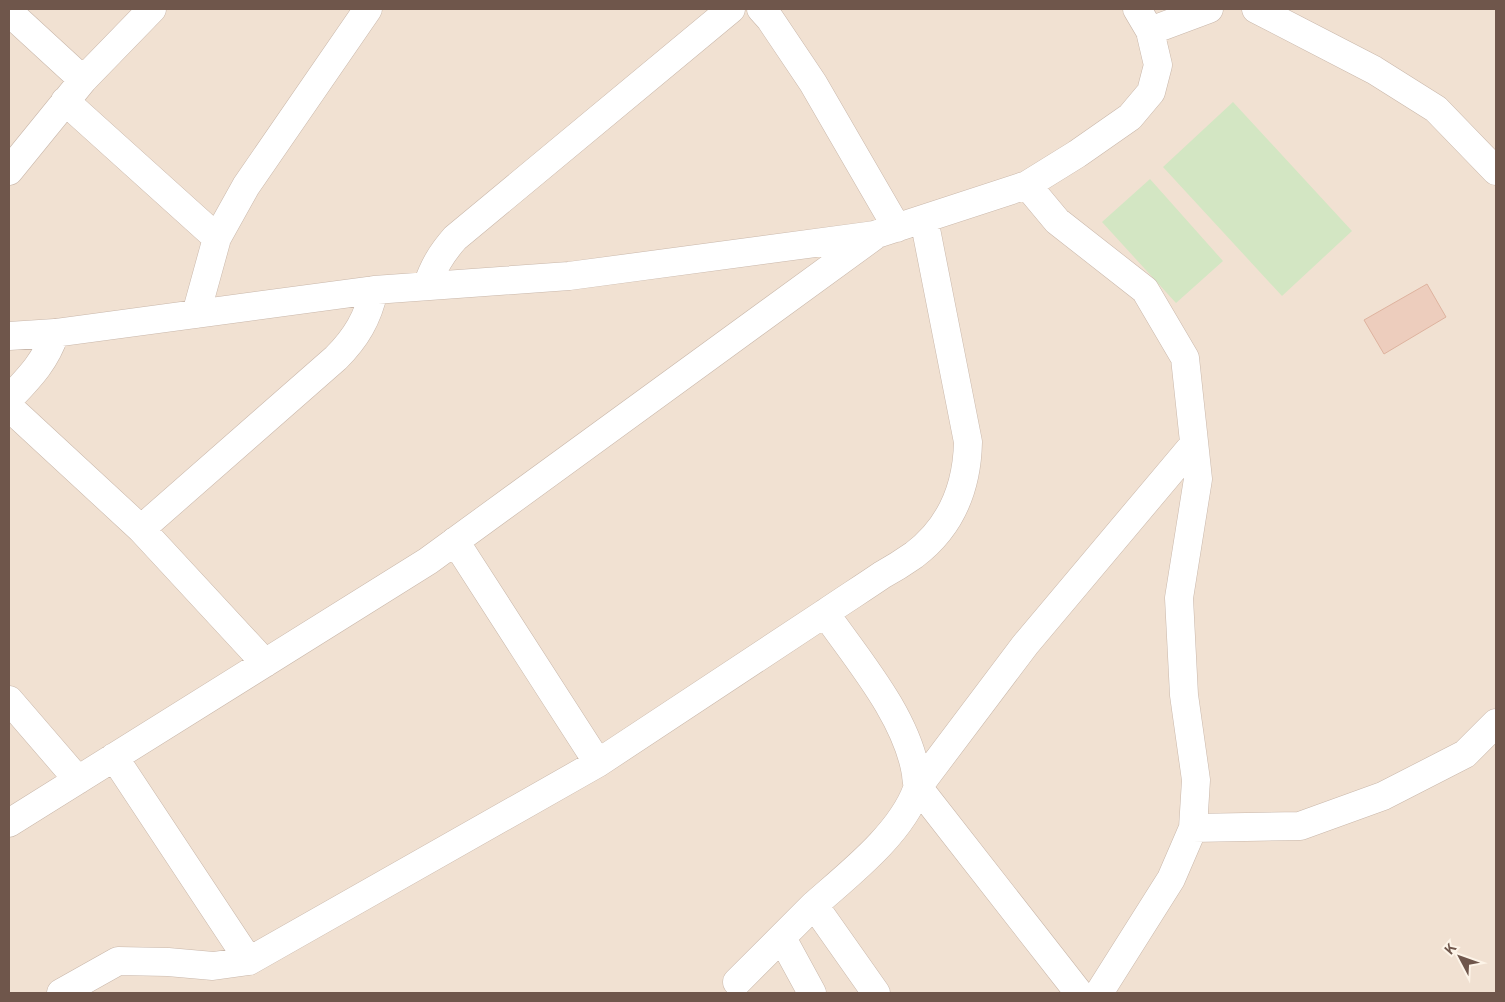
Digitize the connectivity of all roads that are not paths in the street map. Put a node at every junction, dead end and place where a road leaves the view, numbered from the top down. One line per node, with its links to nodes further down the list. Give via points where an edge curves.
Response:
1 (152, 9): 9 (street)
2 (368, 9): 16 (street, via 246,186)
3 (731, 9): 17 (street, via 455,238 434,267)
4 (761, 9): 15 (street, via 812,83)
5 (1209, 9): 8 (street)
6 (1256, 9): 12 (street, via 1374,70 1436,109)
7 (9, 12): 9 (street)
8 (1143, 20): 13 (street, via 1158,65 1151,92 1130,117)
9 (83, 80): 10 (street)
10 (65, 101): 11 (street); 16 (street)
11 (9, 171)
12 (1496, 171)
13 (1027, 185): 14 (street); 24 (street, via 1057,220 1145,290 1185,358)
14 (924, 219): 15 (street); 27 (street, via 968,442 966,476 954,507 930,541)
15 (887, 231): 17 (street, via 569,276); 26 (street)
16 (217, 238): 19 (street)
17 (428, 286): 18 (street)
18 (374, 290): 19 (street); 25 (street, via 364,324 350,344)
19 (196, 314): 20 (street)
20 (54, 333): 21 (street); 22 (street, via 50,349 41,363)
21 (9, 336)
22 (9, 399)
23 (9, 407): 25 (street)
24 (1194, 444): 34 (street, via 1025,645); 36 (street, via 1198,479 1179,598 1184,695 1196,780)
25 (141, 529): 28 (street)
26 (455, 541): 28 (street); 32 (street)
27 (825, 613): 32 (street); 34 (street, via 888,703 913,756)
28 (265, 663): 31 (street)
29 (9, 700): 33 (street)
30 (1496, 724): 36 (street, via 1465,754 1383,796 1300,826)
31 (114, 757): 33 (street); 39 (street)
32 (598, 763): 39 (street)
33 (78, 780): 35 (street)
34 (918, 787): 37 (street, via 902,818 862,862); 44 (street)
35 (9, 823)
36 (1193, 828): 45 (street, via 1171,879)
37 (814, 905): 38 (street); 43 (street)
38 (782, 938): 40 (street); 42 (street)
39 (249, 961): 41 (street, via 213,966 118,961)
40 (736, 982)
41 (61, 993)
42 (812, 993)
43 (876, 993)
44 (1079, 993)
45 (1099, 993)

